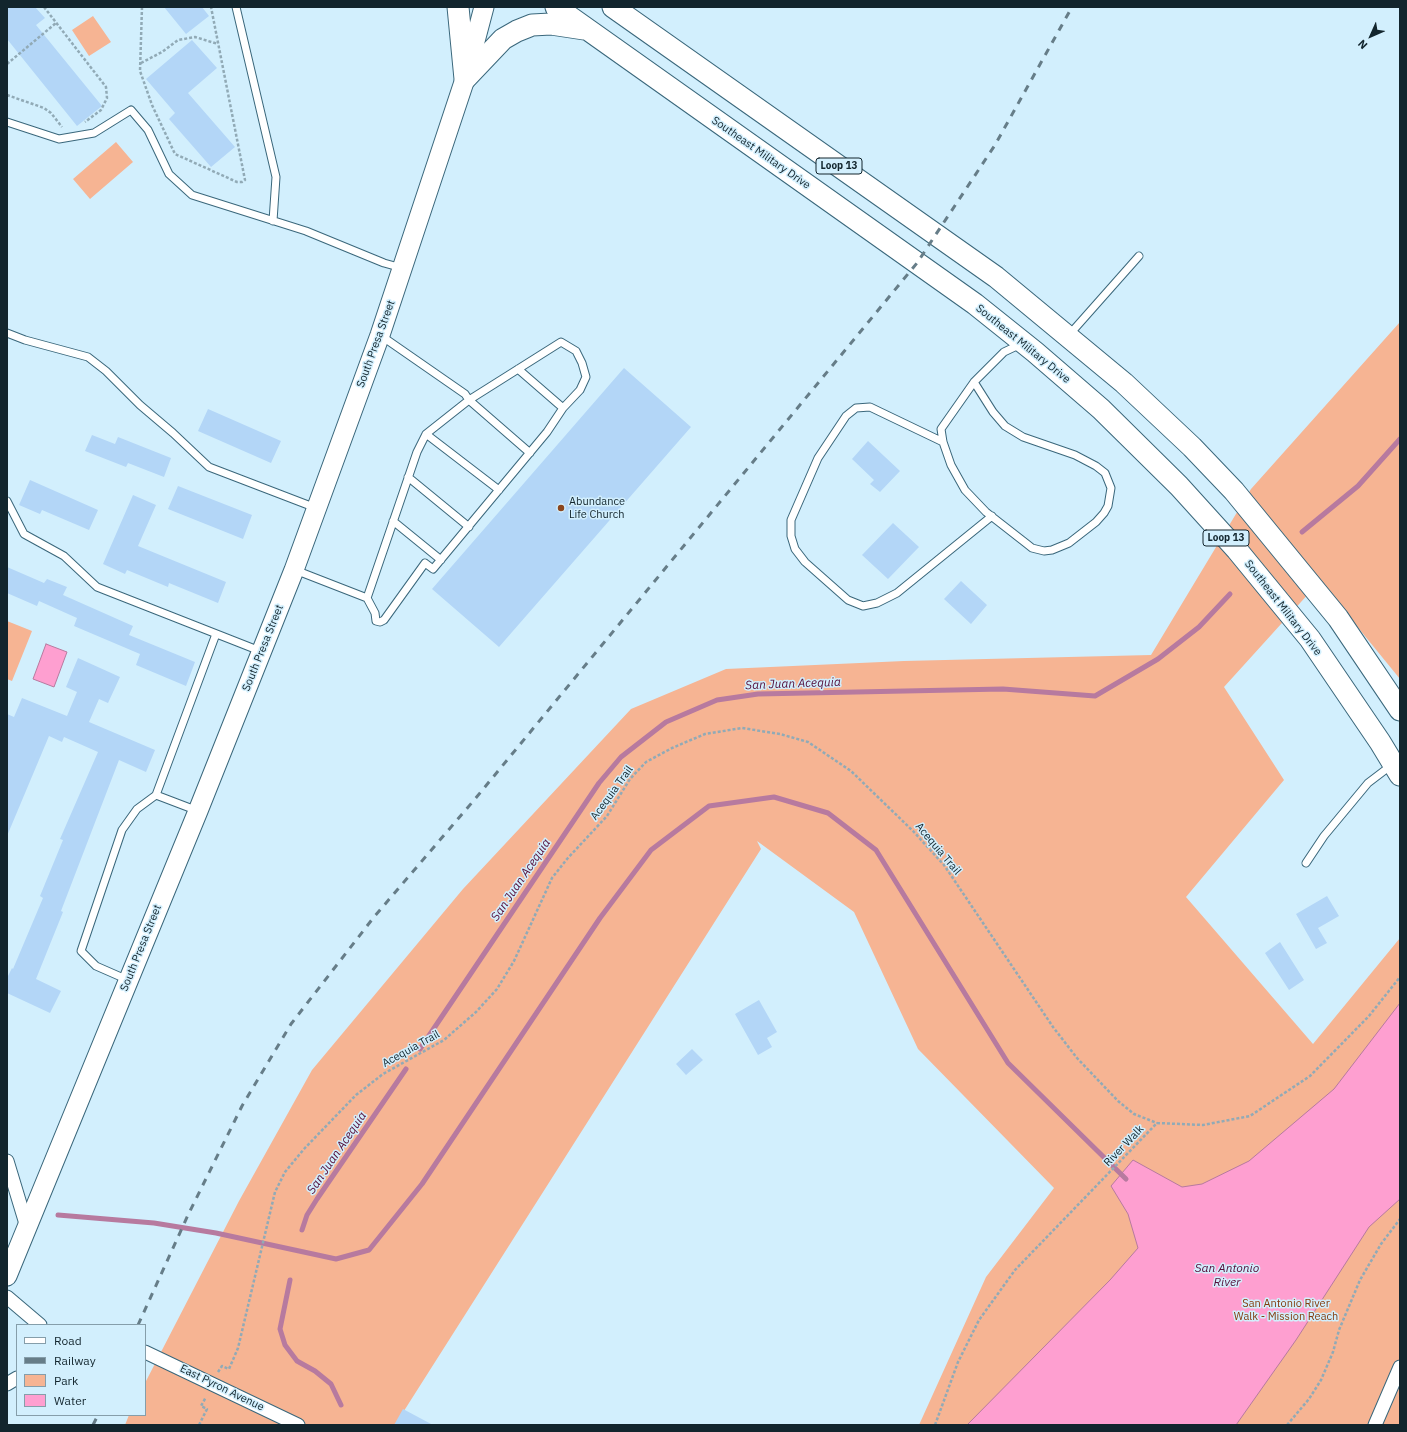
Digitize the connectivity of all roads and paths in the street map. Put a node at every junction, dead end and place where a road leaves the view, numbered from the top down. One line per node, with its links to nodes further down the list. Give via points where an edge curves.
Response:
1 (44, 7): 9 (path)
2 (142, 7): 12 (path)
3 (211, 7): 11 (path)
4 (236, 7): 19 (lane, via 276,177)
5 (458, 7): 14 (main road)
6 (484, 7): 14 (main road, South Presa Street)
7 (556, 7): 10 (main road, Southeast Military Drive / Loop 13)
8 (613, 7): 22 (main road, Loop 13, via 996,277)
9 (56, 24): 13 (path); 17 (path, via 106,87 107,98 100,110)
10 (586, 30): 14 (main road, via 551,24 532,25 517,31 503,39); 26 (main road, Southeast Military Drive / Loop 13, via 975,304)
11 (219, 44): 12 (path, via 195,37 178,40); 12 (path, via 245,180 242,182 178,158 143,84)
12 (141, 63)
13 (7, 64)
14 (464, 79): 21 (main road, South Presa Street)
15 (7, 95): 18 (path, via 44,108 59,124)
16 (7, 122): 19 (lane, via 59,140 94,133 132,110 148,130 169,174 192,196)
17 (80, 125)
18 (69, 128)
19 (273, 221): 21 (lane)
20 (1139, 256): 25 (lane)
21 (402, 268): 24 (main road, South Presa Street)
22 (1045, 318): 25 (main road, Loop 13); 26 (main road)
23 (7, 333): 37 (lane, via 88,358 106,371 210,467)
24 (380, 335): 29 (lane, via 465,394); 37 (main road, South Presa Street)
25 (1068, 337): 46 (main road, Loop 13, via 1136,394 1234,491 1338,618)
26 (1023, 343): 28 (lane, via 1004,352); 47 (main road, Southeast Military Drive / Loop 13, via 1101,409 1180,486 1237,550 1310,639)
27 (518, 369): 29 (lane); 30 (lane); 30 (lane, via 562,342 576,351 586,377 580,390)
28 (974, 382): 32 (lane, via 941,429); 38 (lane, via 993,412 1006,426 1023,437 1075,455 1096,466 1106,474 1111,488 1108,506 1096,522 1069,543 1052,550 1032,548)
29 (468, 400): 31 (lane); 33 (lane)
30 (563, 408): 33 (lane)
31 (426, 434): 34 (lane); 35 (lane)
32 (943, 442): 38 (lane, via 956,476 974,500); 38 (lane, via 870,407 856,408 846,416 818,458 791,520 791,536 795,549 805,562 848,600 863,606 877,603 897,593)
33 (530, 453): 35 (lane)
34 (408, 477): 39 (lane); 40 (lane)
35 (499, 490): 40 (lane)
36 (7, 501): 44 (lane, via 24,534 64,556 97,588)
37 (317, 508): 42 (main road, South Presa Street)
38 (992, 516)
39 (393, 521): 41 (lane); 43 (lane)
40 (469, 527): 41 (lane)
41 (441, 560): 43 (lane, via 433,570 425,563 384,620 376,621)
42 (294, 570): 43 (lane); 45 (main road, South Presa Street)
43 (367, 598)
44 (216, 634): 45 (lane); 48 (lane)
45 (261, 652): 49 (main road, South Presa Street)
46 (1400, 710)
47 (1398, 766): 50 (lane, via 1368,783)
48 (156, 795): 49 (lane); 52 (lane, via 137,809 122,830 81,951 96,966)
49 (198, 811): 52 (main road, South Presa Street)
50 (1306, 862)
51 (1400, 977): 53 (path, River Walk, via 1369,1016 1310,1076 1250,1116 1203,1125)
52 (128, 980): 56 (main road, South Presa Street)
53 (1157, 1123): 62 (path, Acequia Trail, via 1134,1114 1076,1058 944,865 856,776 808,742 780,734 742,728 705,734 646,762 630,778 608,816 566,859 552,878 514,961 497,989 476,1012 444,1040 383,1074 356,1095 304,1149 286,1172 274,1192 238,1348 229,1369 222,1366); 69 (path, River Walk, via 1015,1270 979,1320 958,1362)
54 (7, 1161): 56 (street)
55 (1400, 1219): 70 (path, via 1381,1244 1360,1280 1321,1380)
56 (27, 1228): 57 (main road, South Presa Street)
57 (7, 1276)
58 (7, 1297): 59 (street)
59 (39, 1324)
60 (146, 1352): 68 (street, East Pyron Avenue)
61 (1400, 1367): 65 (street)
62 (216, 1378)
63 (16, 1379): 64 (street)
64 (7, 1384)
65 (1396, 1385): 71 (street)
66 (209, 1391): 67 (path, via 201,1406 207,1409)
67 (200, 1425)
68 (298, 1425)
69 (935, 1425)
70 (1287, 1425)
71 (1375, 1425)

